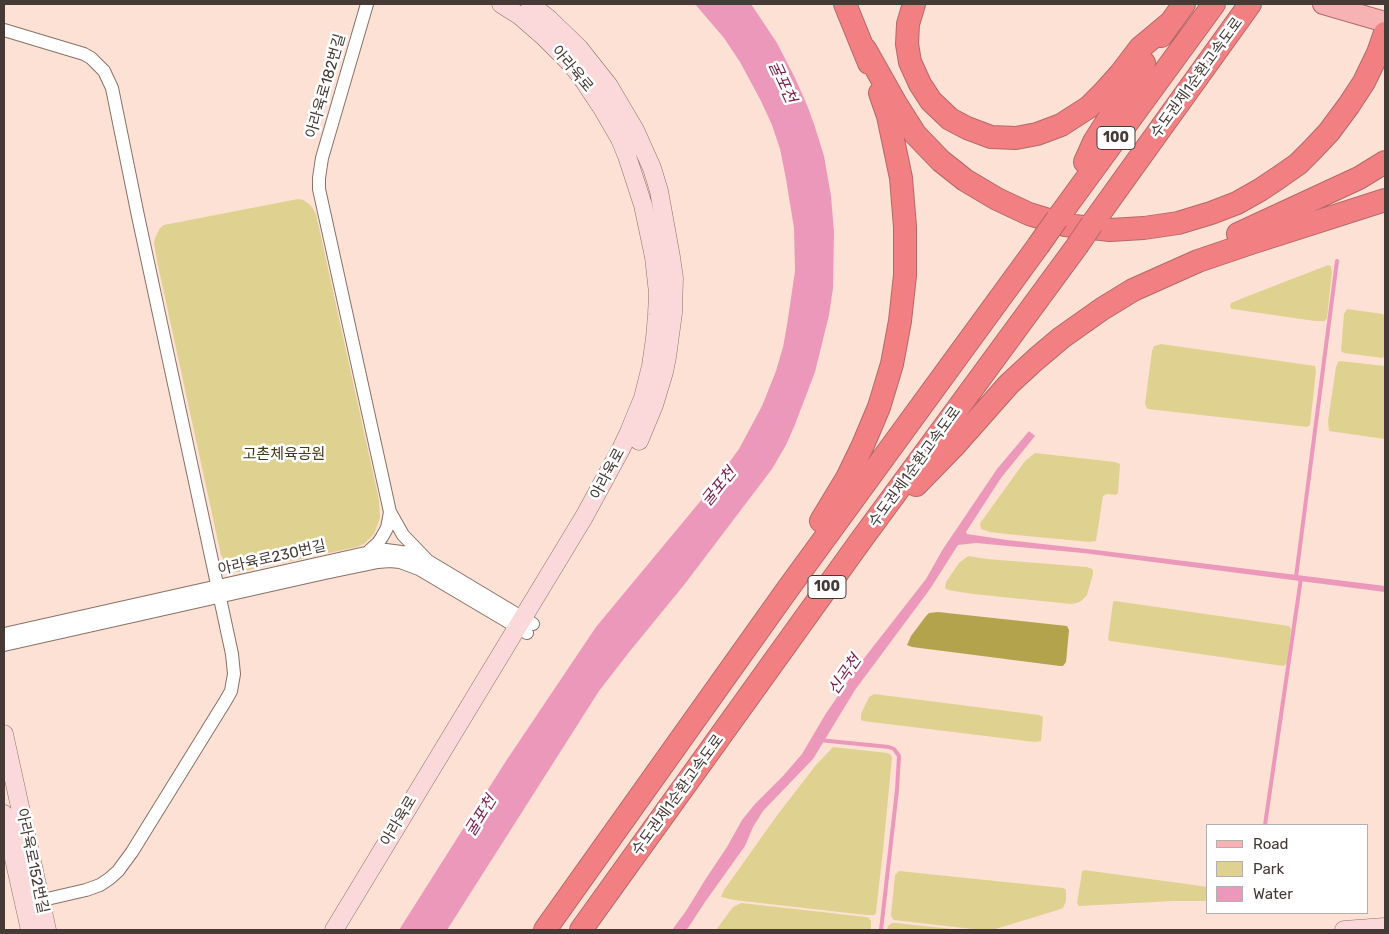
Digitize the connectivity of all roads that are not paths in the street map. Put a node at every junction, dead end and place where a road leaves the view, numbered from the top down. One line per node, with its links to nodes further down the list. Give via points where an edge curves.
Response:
1 (367, 4): 19 (street, 아라육로182번길, via 319,178)
2 (501, 4): 25 (street, 아라육로, via 520,16 560,52 611,122 627,156 643,205 658,294 651,366 636,416)
3 (530, 4): 25 (street, 아라육로, via 563,32 594,67 635,130 659,191 674,288 667,357 654,405 606,503)
4 (845, 4): 13 (highway)
5 (914, 4): 14 (highway, via 907,44 910,62 920,84 931,101 950,119 991,137 1016,138 1061,125 1089,107)
6 (1184, 4): 14 (highway)
7 (1214, 4): 17 (highway, 수도권제1순환고속도로 / 100)
8 (1250, 4): 20 (highway, 수도권제1순환고속도로 / 100, bridge)
9 (1322, 4): 10 (main road)
10 (1385, 22)
11 (4, 30): 24 (street, via 84,54 98,64 109,79)
12 (1385, 33): 13 (highway, via 1364,82 1349,105 1329,132 1298,164 1237,203 1211,213 1178,223 1110,230 1065,225 1030,214 965,180 915,134)
13 (865, 49): 23 (highway, via 888,116 900,178 905,227 905,275 900,322 882,398 863,445 816,529)
14 (1146, 49): 17 (highway, via 1094,142)
15 (1385, 162): 18 (highway, via 1359,178 1192,257)
16 (1385, 200): 18 (highway, via 1250,243)
17 (1057, 219): 23 (highway, 수도권제1순환고속도로 / 100, bridge)
18 (1133, 290): 20 (highway, via 1062,338 1009,384 956,445)
19 (390, 512): 21 (street, via 382,537); 22 (street, via 403,535)
20 (860, 543): 37 (highway, 수도권제1순환고속도로 / 100)
21 (367, 553): 22 (street, 아라육로230번길, via 398,551); 24 (street, 아라육로230번길)
22 (428, 561): 25 (street, 아라육로230번길)
23 (787, 590): 36 (highway, 수도권제1순환고속도로 / 100)
24 (218, 592): 25 (street, 아라육로230번길, via 378,562 400,562); 26 (street, 아라육로230번길); 27 (street, 아라육로230번길); 30 (street, via 234,674 226,700 118,871 100,885)
25 (526, 625): 34 (street, 아라육로); 35 (street, 아라육로)
26 (4, 634)
27 (4, 645)
28 (4, 734): 30 (street, 아라육로152번길)
29 (4, 814): 30 (street, 아라육로152번길)
30 (32, 903): 32 (street, 아라육로152번길); 33 (street, 아라육로152번길)
31 (1385, 928): 38 (street)
32 (30, 930)
33 (47, 930)
34 (334, 930)
35 (346, 930)
36 (545, 930)
37 (581, 930)
38 (1344, 930)

